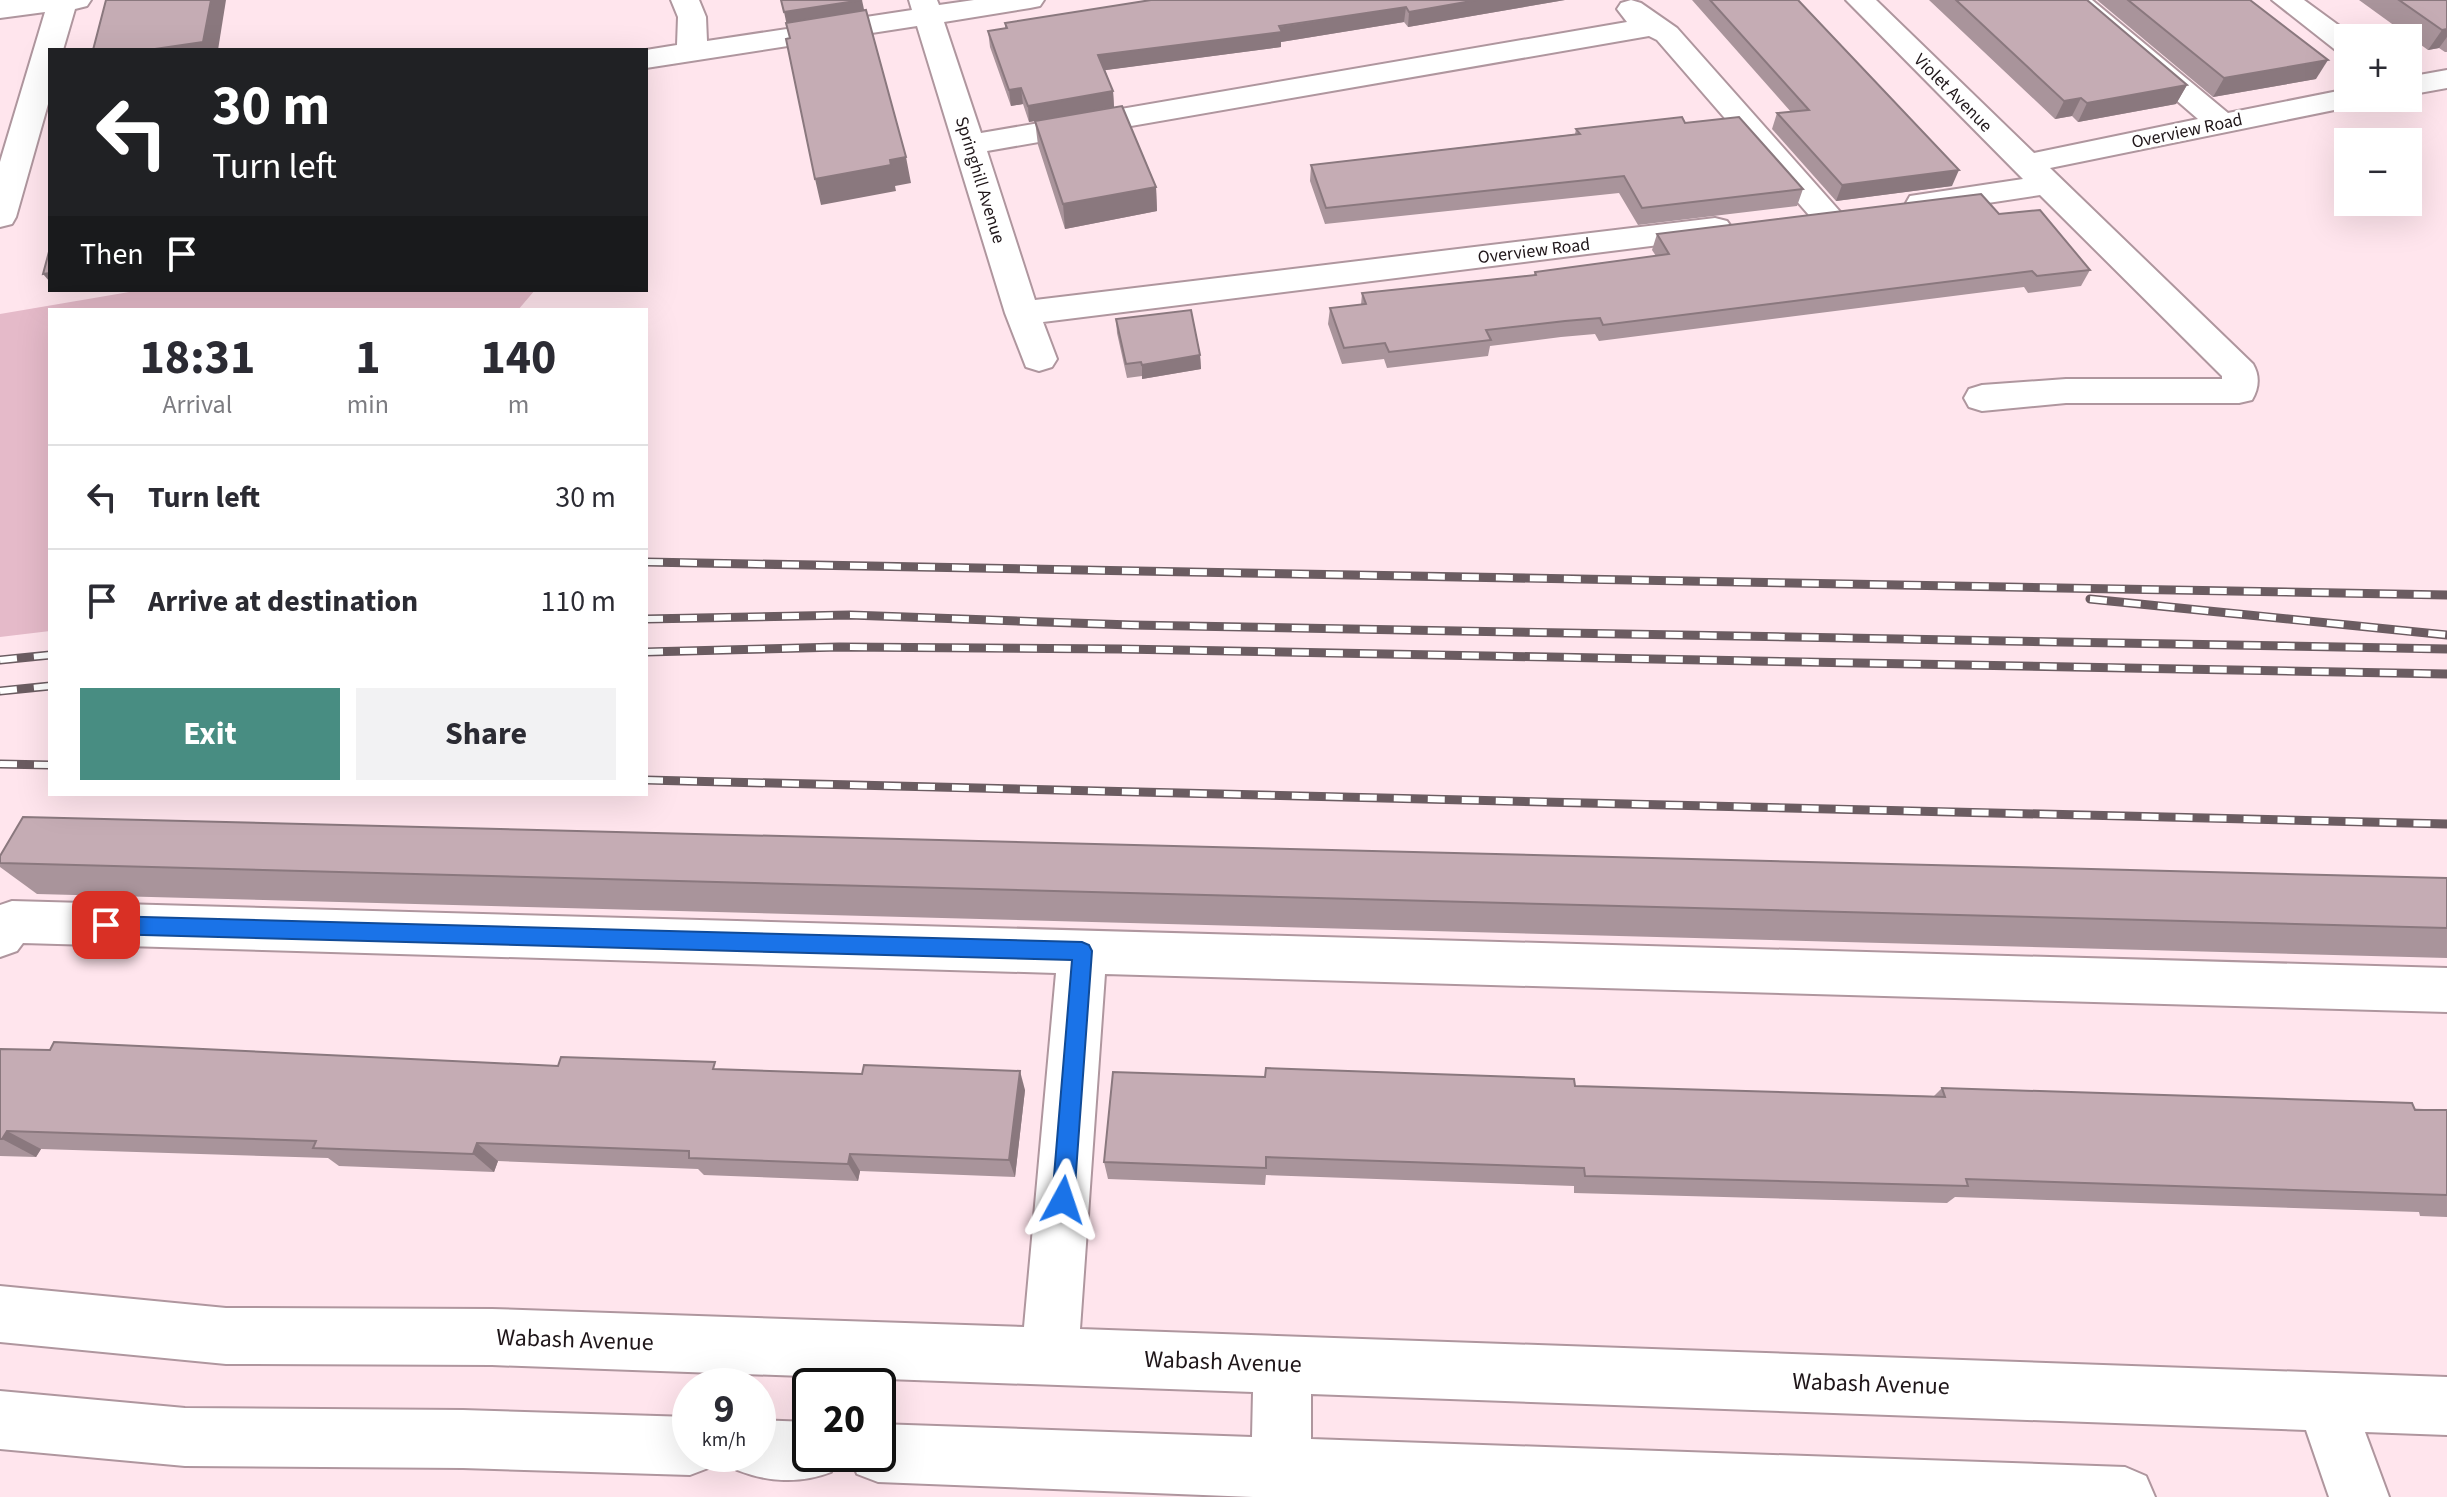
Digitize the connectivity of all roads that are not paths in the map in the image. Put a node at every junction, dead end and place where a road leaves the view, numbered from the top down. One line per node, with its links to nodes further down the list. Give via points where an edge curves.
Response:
1 (685, 0): 14 (street, via 692,17)
2 (1030, 0): 8 (street)
3 (1624, 0): 10 (street)
4 (1860, 0): 23 (street, Violet Avenue)
5 (2075, 0): 19 (street)
6 (2286, 0): 11 (street)
7 (67, 1): 9 (street); 12 (street)
8 (925, 8): 14 (street); 20 (street, Springhill Avenue)
9 (0, 9)
10 (1654, 26): 20 (street); 23 (street, Overview Road, via 1841,213)
11 (2334, 36)
12 (49, 48)
13 (48, 52): 22 (street)
14 (692, 52): 15 (street)
15 (648, 59)
16 (2447, 79): 17 (street)
17 (2422, 83)
18 (2334, 101): 19 (street, Overview Road)
19 (2221, 123): 23 (street, Overview Road)
20 (968, 145): 26 (street, Springhill Avenue)
21 (48, 150): 22 (street)
22 (9, 156): 24 (street)
23 (2036, 175): 28 (street, Violet Avenue, via 2240,373 2239,391 2066,391)
24 (0, 217)
25 (1749, 224): 26 (street, Overview Road)
26 (1022, 313): 27 (street, Springhill Avenue)
27 (1039, 359)
28 (1982, 398)
29 (0, 936): 30 (street, via 12,922)
30 (1082, 951): 31 (street); 33 (street)
31 (2447, 990)
32 (0, 1314): 33 (street, Wabash Avenue, via 226,1336 492,1337)
33 (1050, 1356): 34 (street, Wabash Avenue)
34 (1282, 1364): 35 (street, Wabash Avenue); 40 (street)
35 (2324, 1400): 36 (street, Wabash Avenue); 42 (street)
36 (2447, 1406)
37 (0, 1420): 38 (street, via 185,1437)
38 (672, 1445)
39 (896, 1454): 40 (street)
40 (1281, 1482): 41 (street)
41 (2125, 1497)
42 (2359, 1497)

